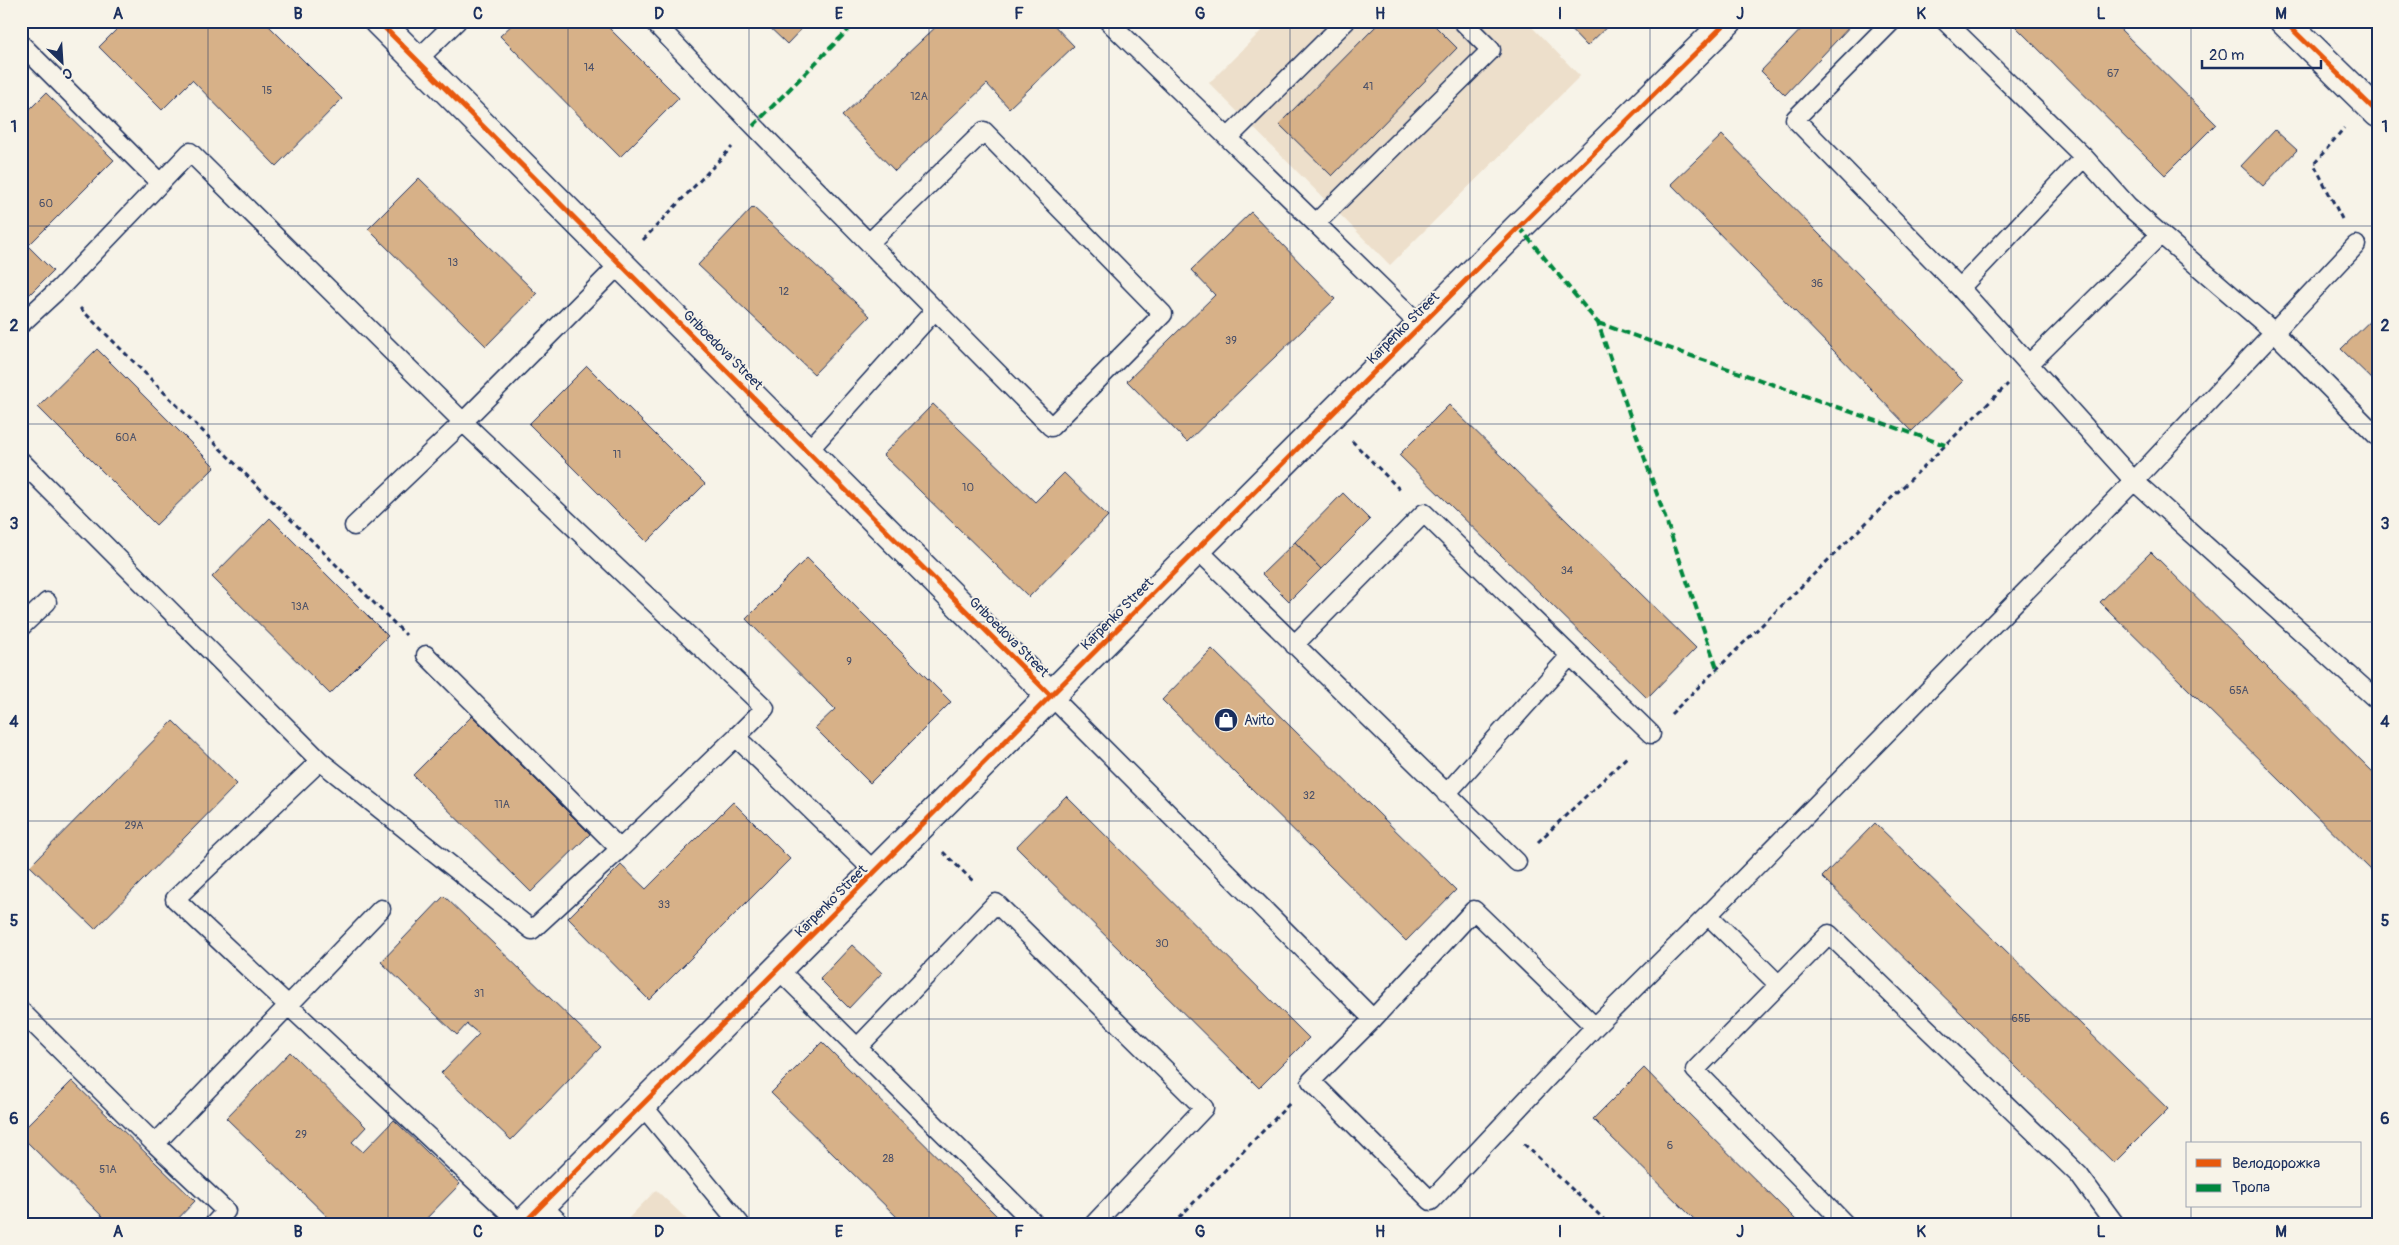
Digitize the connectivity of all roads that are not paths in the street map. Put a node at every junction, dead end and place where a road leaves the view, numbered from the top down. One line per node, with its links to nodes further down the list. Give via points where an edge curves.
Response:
1 (378, 21): 12 (street, Griboedova Street)
2 (456, 21): 12 (lane)
3 (653, 21): 19 (lane)
4 (1108, 21): 14 (lane)
5 (1346, 21): 14 (lane)
6 (1462, 21): 17 (lane, via 1490,50)
7 (1728, 21): 25 (street, Karpenko Street)
8 (1892, 21): 22 (lane, via 1795,119)
9 (1945, 21): 15 (lane)
10 (2284, 21): 13 (street)
11 (21, 44): 16 (lane)
12 (417, 60): 21 (street, Griboedova Street)
13 (2372, 107)
14 (1228, 138): 17 (lane)
15 (2084, 157): 18 (lane, via 2128,206); 22 (lane)
16 (160, 183): 24 (lane, via 60,288); 28 (lane, via 190,152)
17 (1316, 223): 25 (lane)
18 (2161, 234): 26 (lane); 27 (lane)
19 (869, 243): 23 (lane); 23 (lane, via 984,131 1163,314 1051,427)
20 (2356, 245): 26 (lane)
21 (620, 264): 28 (lane); 30 (street, Griboedova Street)
22 (1960, 288): 27 (lane)
23 (936, 310): 30 (lane)
24 (21, 324)
25 (1421, 326): 34 (street, Karpenko Street)
26 (2274, 332): 29 (lane); 32 (lane)
27 (2029, 364): 32 (lane)
28 (463, 422): 33 (lane); 43 (lane, via 765,708)
29 (2378, 437)
30 (808, 451): 40 (street, Griboedova Street)
31 (21, 461): 44 (lane)
32 (2134, 481): 41 (lane); 50 (lane)
33 (354, 526)
34 (1198, 550): 37 (lane); 40 (street, Karpenko Street)
35 (47, 602): 36 (lane)
36 (21, 627)
37 (1294, 645): 39 (lane, via 1424,513); 45 (lane)
38 (426, 655): 46 (lane)
39 (1570, 656): 42 (lane); 45 (lane)
40 (1051, 696): 48 (street, Karpenko Street); 55 (lane)
41 (2378, 701)
42 (1650, 734)
43 (736, 737): 46 (lane); 48 (lane)
44 (320, 761): 46 (lane, via 532,930); 53 (lane, via 175,899)
45 (1446, 794): 47 (lane)
46 (620, 850)
47 (1517, 862)
48 (875, 872): 51 (street, Karpenko Street)
49 (381, 909): 53 (lane)
50 (1708, 915): 52 (lane); 56 (lane)
51 (778, 969): 57 (lane); 58 (street, Karpenko Street)
52 (1779, 985): 66 (lane, via 1695,1070); 67 (lane, via 1829,934 2079,1175)
53 (287, 1006): 59 (lane); 60 (lane)
54 (21, 1011): 59 (lane)
55 (1373, 1019): 56 (lane, via 1474,910); 56 (lane, via 1311,1081 1431,1201)
56 (1595, 1027)
57 (858, 1048): 64 (lane); 65 (lane, via 996,903 1204,1108)
58 (642, 1105): 60 (street, Karpenko Street); 63 (lane)
59 (155, 1144): 61 (lane, via 226,1211)
60 (528, 1218): 62 (lane)
61 (214, 1224)
62 (561, 1224)
63 (740, 1224)
64 (1035, 1224)
65 (1094, 1224)
66 (1845, 1224)
67 (2115, 1224)

